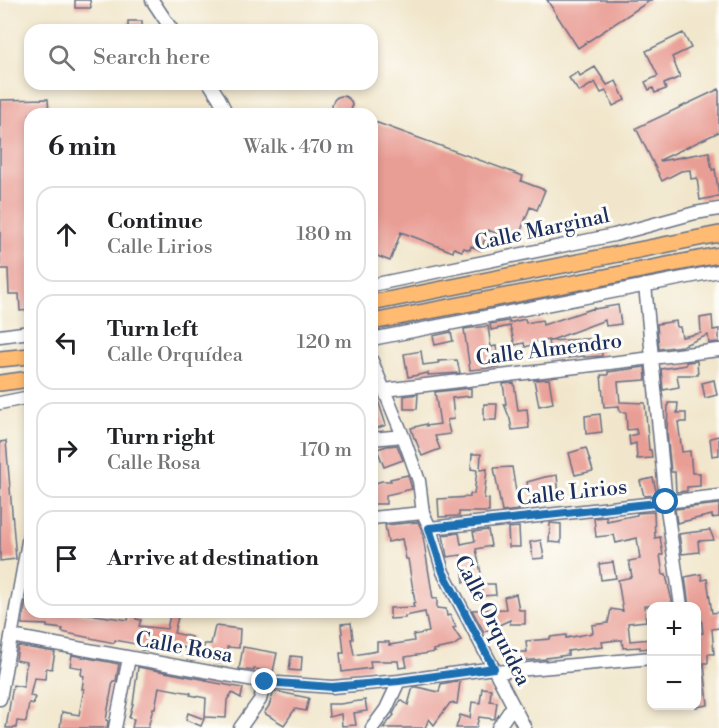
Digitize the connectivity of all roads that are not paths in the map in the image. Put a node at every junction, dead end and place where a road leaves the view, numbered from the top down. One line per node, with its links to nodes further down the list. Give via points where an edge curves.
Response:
1 (152, 0): 2 (street)
2 (168, 24)
3 (214, 90): 4 (street)
4 (224, 108)
5 (719, 208): 9 (street, Calle Marginal, via 614,235)
6 (719, 234): 11 (main road)
7 (719, 255): 12 (main road)
8 (719, 271): 10 (street)
9 (378, 284)
10 (645, 285): 15 (street); 18 (street)
11 (378, 302)
12 (378, 321)
13 (24, 333): 14 (street)
14 (0, 336)
15 (378, 338)
16 (719, 350): 18 (street, Calle Almendro)
17 (24, 357): 19 (main road)
18 (651, 358): 23 (street, Calle Almendro); 29 (street)
19 (0, 359)
20 (378, 376): 23 (street, Calle Orquídea)
21 (24, 380): 22 (main road)
22 (0, 383)
23 (384, 390): 26 (street, Calle Orquídea)
24 (24, 399): 25 (street)
25 (0, 403)
26 (404, 436): 27 (street); 30 (street, Calle Orquídea, via 419,481)
27 (378, 438)
28 (719, 496): 29 (street, Calle Lirios)
29 (666, 502): 32 (street, Calle Lirios); 34 (street)
30 (423, 513): 31 (street); 32 (street, Calle Orquídea)
31 (378, 517)
32 (429, 528): 38 (street, Calle Orquídea, via 443,572)
33 (24, 574): 35 (street)
34 (680, 602)
35 (11, 636): 36 (street, Calle Rosa); 41 (street)
36 (129, 658): 40 (street, Calle Rosa); 43 (street)
37 (647, 658): 38 (street, Calle Rosa)
38 (495, 670): 39 (street, Calle Rosa); 42 (street, Calle Orquídea)
39 (399, 681): 40 (street, Calle Rosa, via 332,687); 45 (street)
40 (265, 682): 44 (street, via 260,700)
41 (0, 699)
42 (513, 706): 46 (street); 47 (street, Calle Orquídea)
43 (115, 728)
44 (240, 728)
45 (372, 728)
46 (498, 728)
47 (525, 728)

